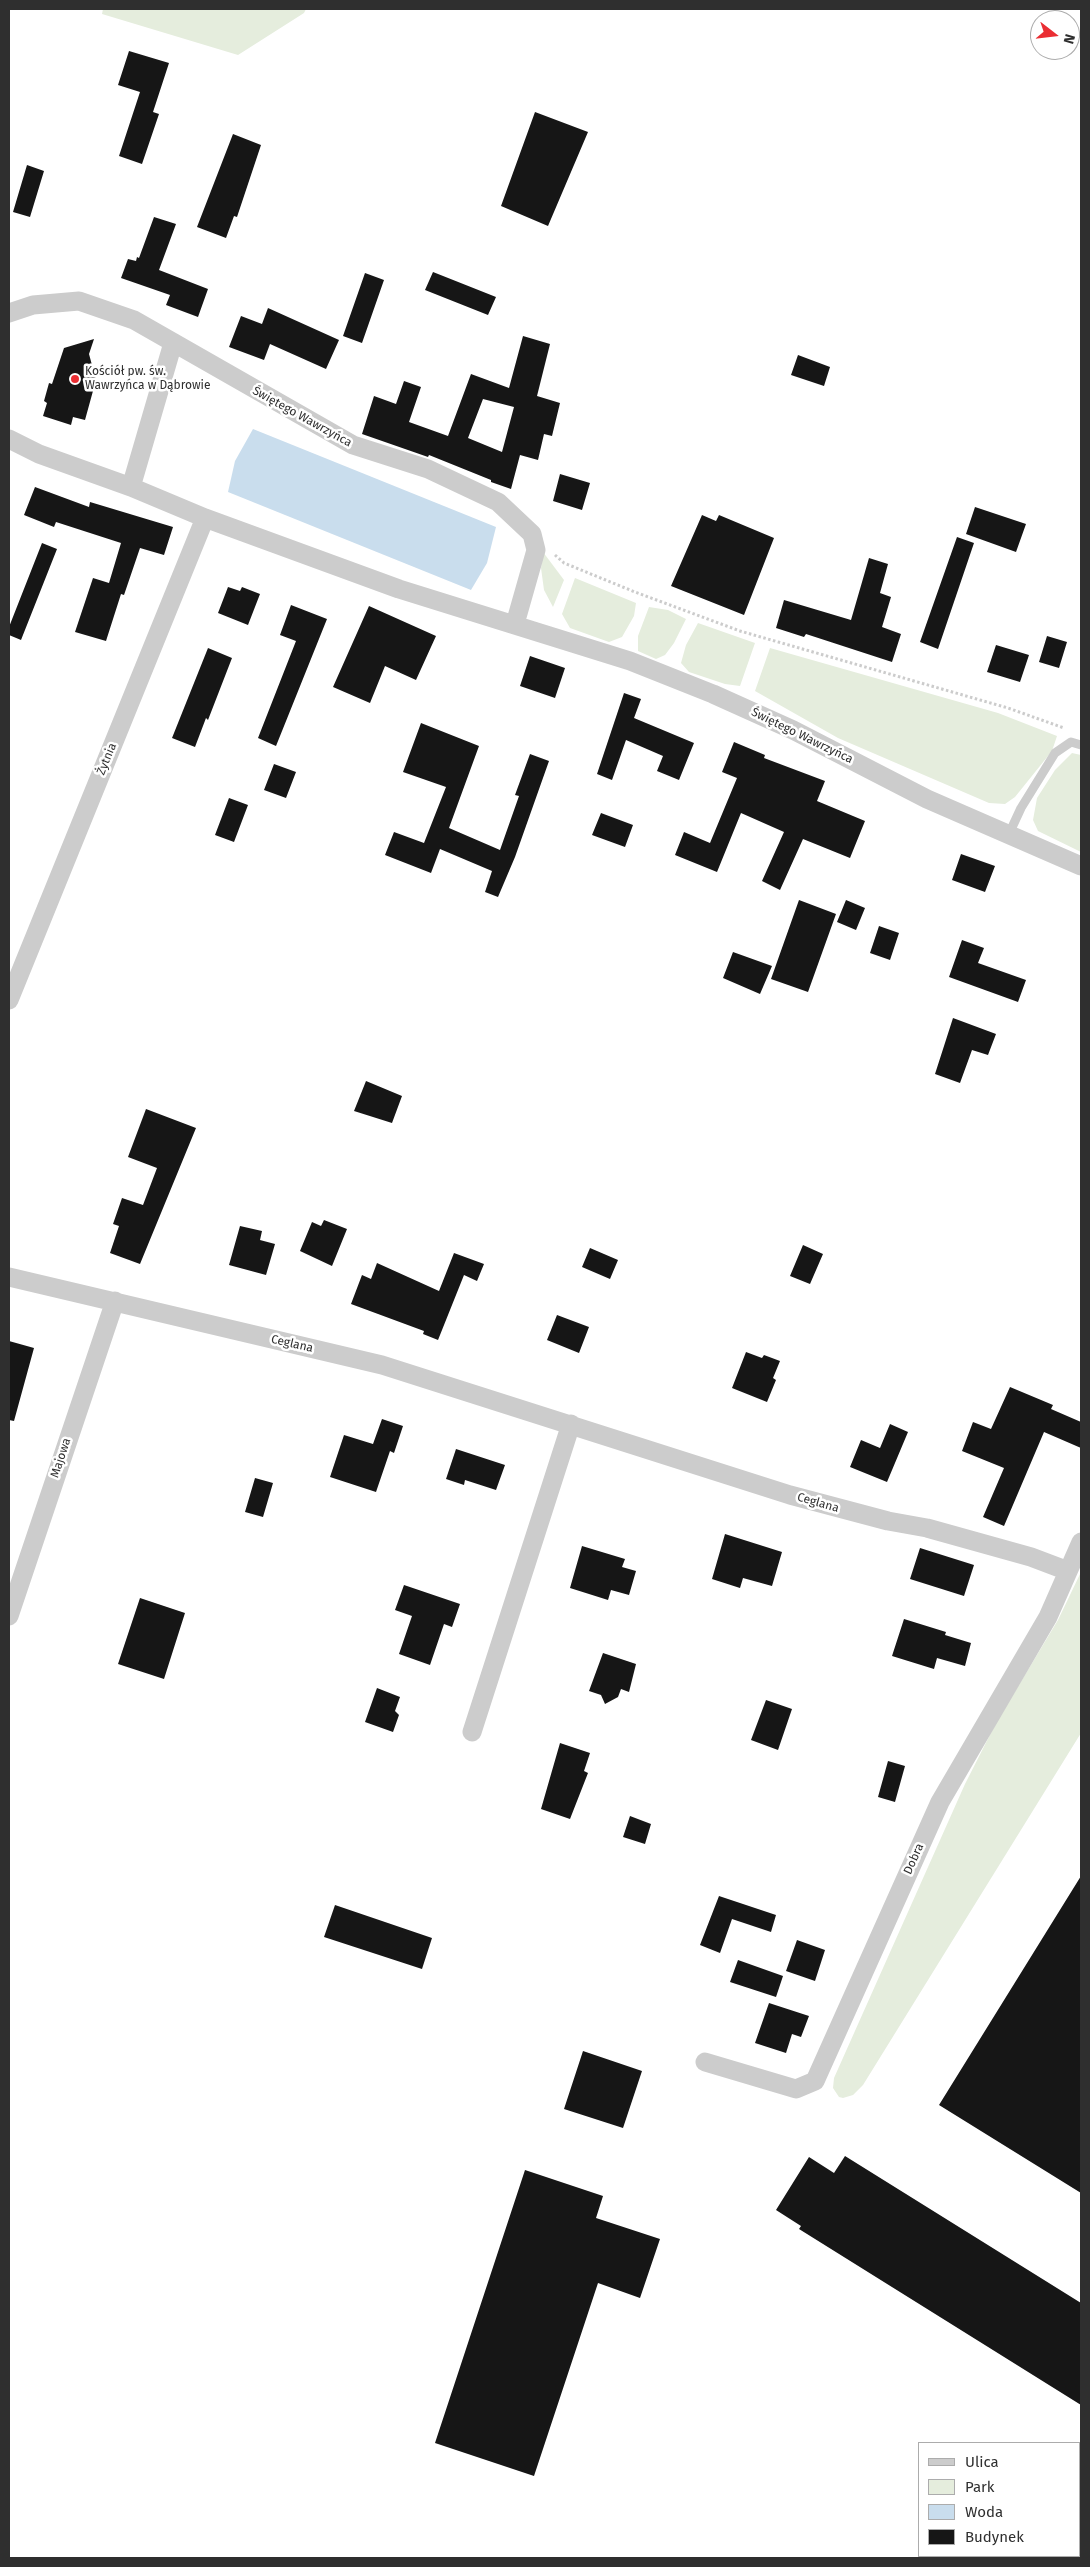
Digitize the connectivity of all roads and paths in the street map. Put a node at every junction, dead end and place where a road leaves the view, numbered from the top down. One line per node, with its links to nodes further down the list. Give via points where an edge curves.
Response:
1 (9, 313): 2 (street, Świętego Wawrzyńca, via 33,305 79,301 134,320)
2 (173, 343): 4 (street); 6 (street, Świętego Wawrzyńca, via 353,445 428,469 498,502)
3 (9, 439): 4 (street, Świętego Wawrzyńca, via 40,454)
4 (131, 487): 5 (street, Świętego Wawrzyńca)
5 (205, 518): 7 (street, Świętego Wawrzyńca, via 399,588); 12 (street, Żytnia)
6 (532, 534): 7 (street, via 536,550); 8 (path, via 564,563 696,615 750,634 1008,708)
7 (515, 624): 10 (street, Świętego Wawrzyńca, via 630,661 713,694)
8 (1072, 731)
9 (1081, 745): 10 (lane, via 1071,742 1055,753)
10 (1008, 836): 11 (street, Świętego Wawrzyńca)
11 (1081, 866)
12 (9, 1000)
13 (9, 1277): 14 (street, Ceglana)
14 (115, 1301): 15 (street, Ceglana, via 382,1365); 18 (street, Majowa)
15 (572, 1424): 17 (street, Ceglana, via 790,1495 927,1528 1038,1559); 19 (street)
16 (1081, 1542): 17 (street, Dobra)
17 (1068, 1571): 20 (street, Dobra, via 1048,1617 940,1802 815,2081 796,2089)
18 (9, 1616)
19 (472, 1732)
20 (705, 2062)

